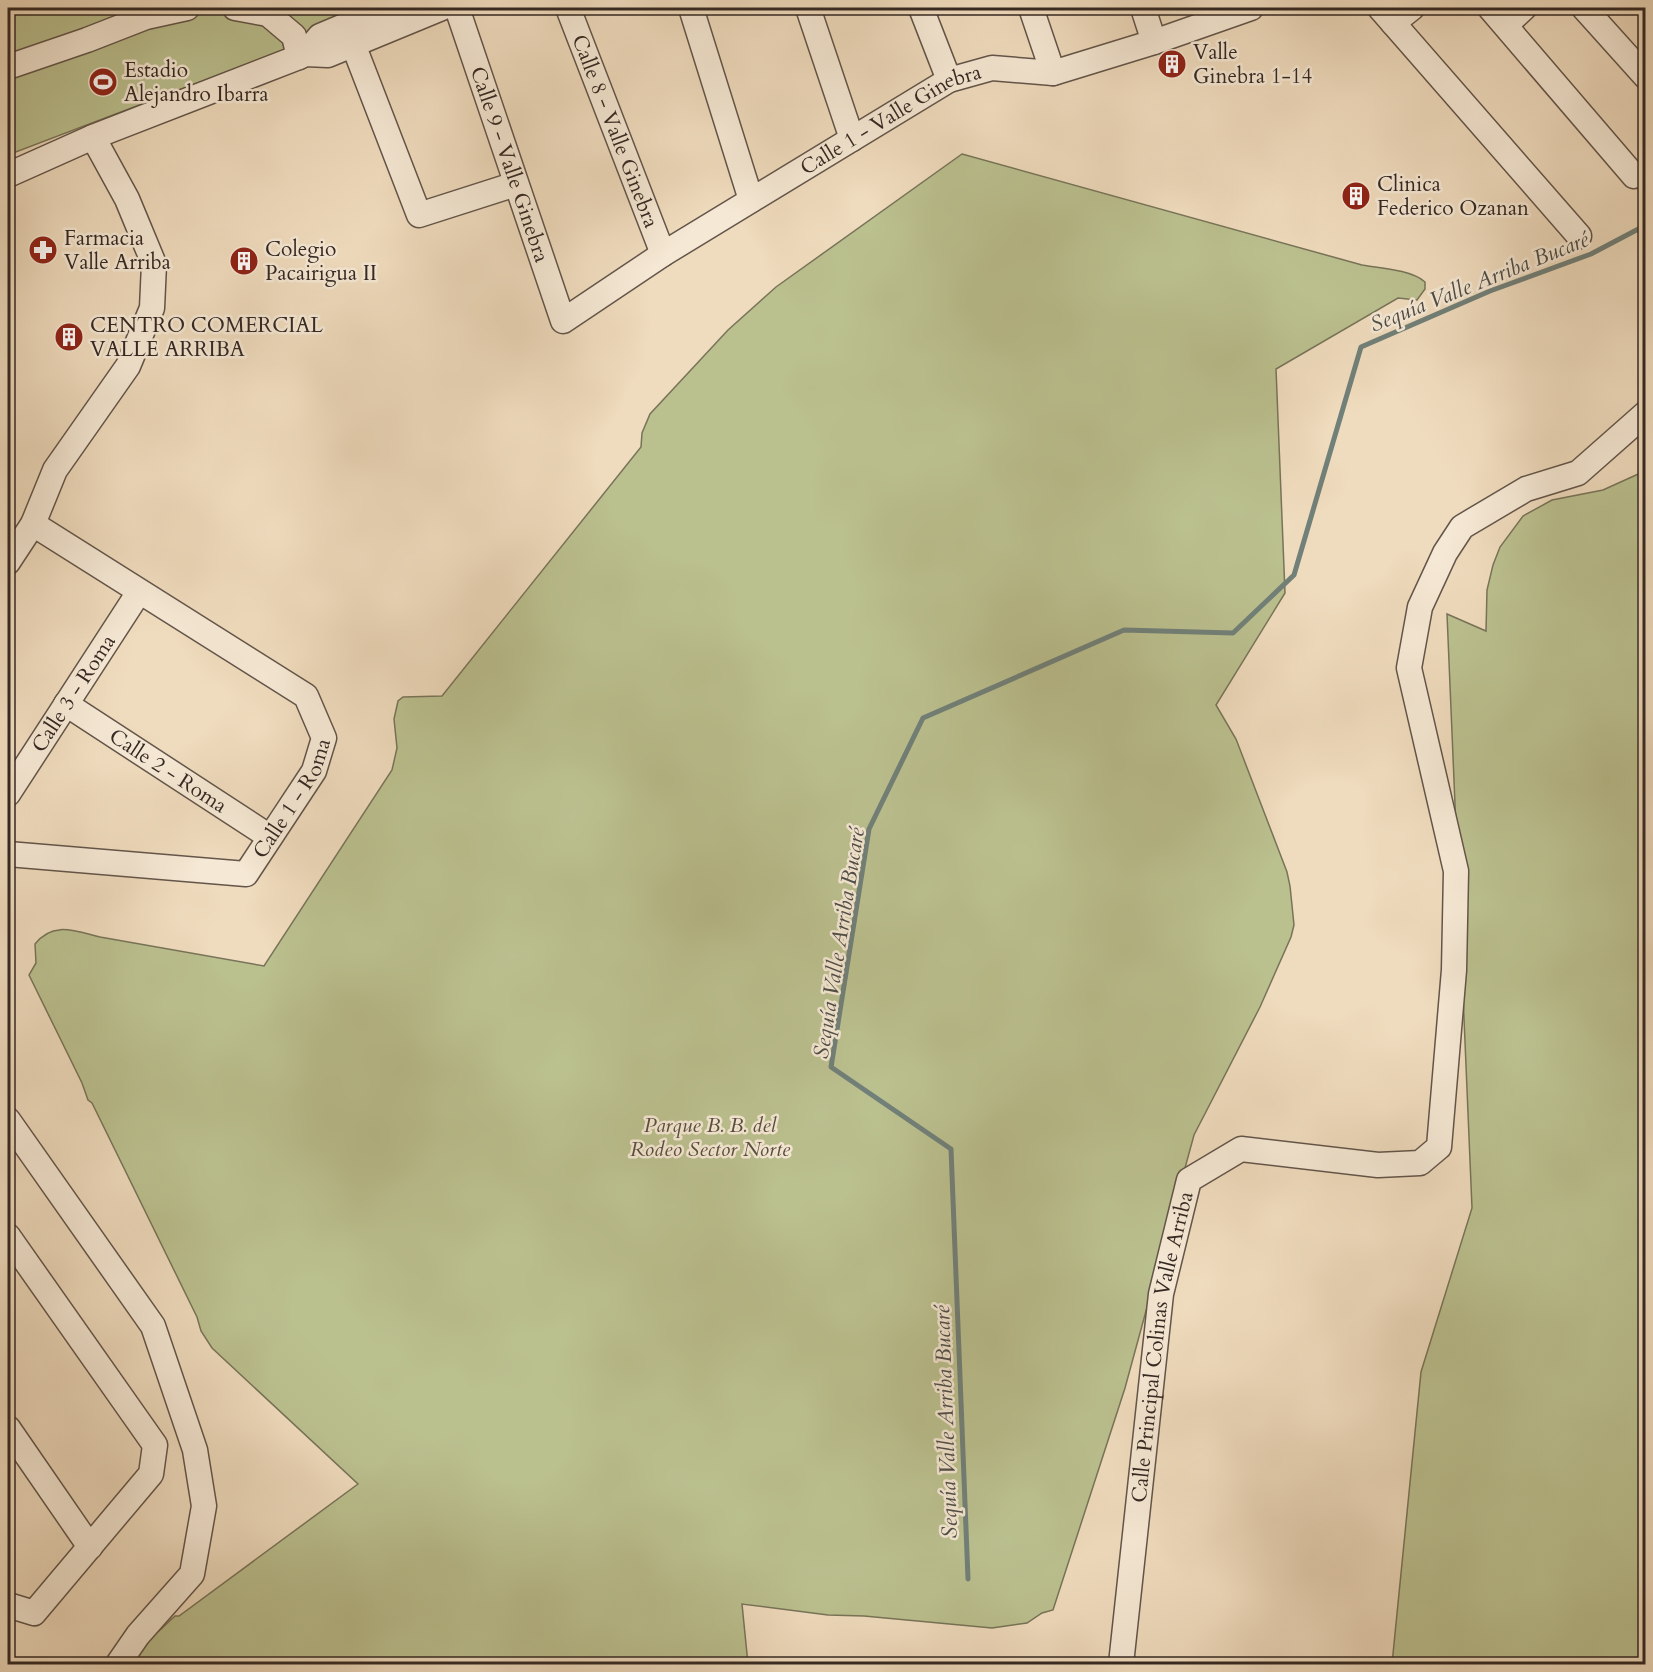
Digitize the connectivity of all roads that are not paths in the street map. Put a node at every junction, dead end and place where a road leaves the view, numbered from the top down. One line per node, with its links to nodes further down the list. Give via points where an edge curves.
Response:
1 (187, 8): 21 (street, via 146,17)
2 (235, 8): 20 (street, via 268,14 294,36)
3 (387, 8): 20 (street, via 320,36)
4 (442, 8): 19 (street)
5 (457, 8): 29 (street, Calle 9 - Valle Ginebra)
6 (567, 8): 32 (street, Calle 8 - Valle Ginebra)
7 (691, 8): 30 (street)
8 (808, 8): 26 (street)
9 (921, 8): 24 (street)
10 (1031, 8): 22 (street)
11 (1143, 8): 18 (street)
12 (1251, 8): 18 (street, Calle 1 - Valle Ginebra)
13 (1412, 8): 16 (street)
14 (1524, 8): 17 (street)
15 (1584, 8): 23 (street)
16 (1386, 15): 31 (street)
17 (1498, 16): 28 (street)
18 (1154, 42): 22 (street, Calle 1 - Valle Ginebra)
19 (353, 44): 20 (street, via 328,55); 29 (street, via 419,215)
20 (302, 55): 25 (street)
21 (8, 67)
22 (1053, 73): 24 (street, Calle 1 - Valle Ginebra, via 992,68)
23 (1646, 77)
24 (949, 80): 26 (street, Calle 1 - Valle Ginebra)
25 (93, 137): 27 (street); 35 (street, via 127,199 154,264 152,308 128,366 55,470)
26 (852, 139): 30 (street, Calle 1 - Valle Ginebra)
27 (8, 175)
28 (1634, 176)
29 (516, 184): 33 (street, Calle 9 - Valle Ginebra)
30 (751, 200): 32 (street, Calle 1 - Valle Ginebra)
31 (1580, 236)
32 (663, 254): 33 (street, Calle 1 - Valle Ginebra)
33 (563, 321)
34 (1646, 413): 48 (street, Calle Principal Colinas Valle Arriba, via 1578,473 1526,489 1462,527 1420,607 1409,668 1456,871 1454,970 1439,1147 1420,1163 1378,1165 1241,1149 1189,1180 1161,1294)
35 (33, 525): 36 (street); 37 (street, Calle 1 - Roma)
36 (8, 562)
37 (139, 592): 38 (street, Calle 3 - Roma); 40 (street, Calle 1 - Roma, via 306,696 324,738 314,771)
38 (66, 704): 39 (street, Calle 3 - Roma); 40 (street, Calle 2 - Roma)
39 (8, 794)
40 (270, 837): 41 (street, Calle 1 - Roma, via 246,874)
41 (8, 854)
42 (8, 1120): 47 (street, via 153,1326 195,1450 204,1506 192,1574 138,1635)
43 (8, 1236): 45 (street, via 155,1445 152,1474)
44 (8, 1428): 45 (street)
45 (90, 1547): 46 (street, via 34,1613)
46 (8, 1605)
47 (118, 1665)
48 (1121, 1665)

